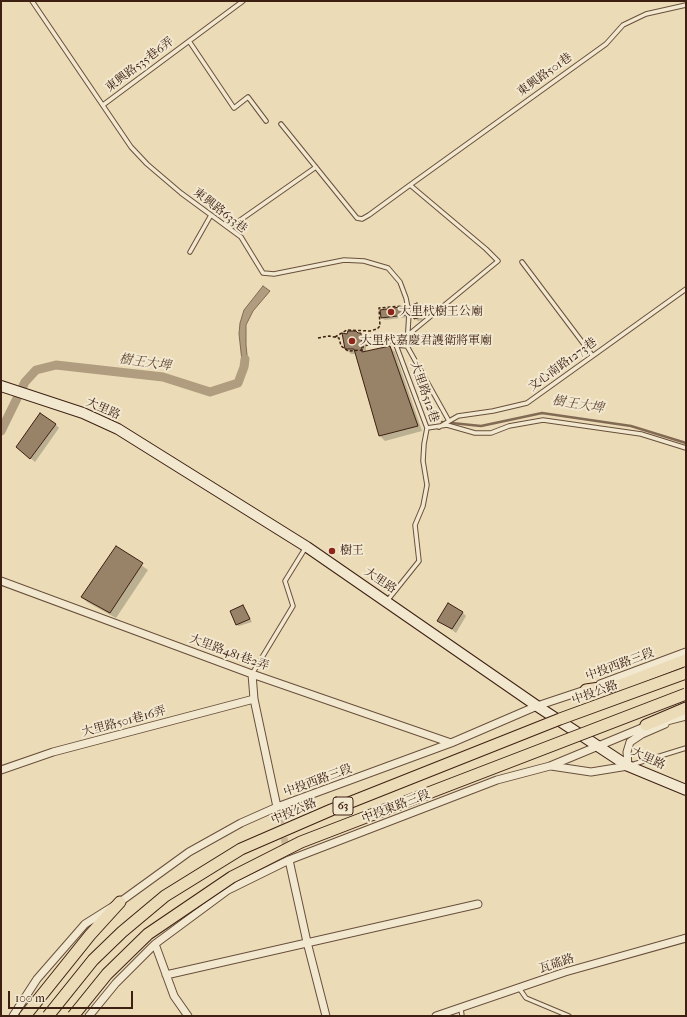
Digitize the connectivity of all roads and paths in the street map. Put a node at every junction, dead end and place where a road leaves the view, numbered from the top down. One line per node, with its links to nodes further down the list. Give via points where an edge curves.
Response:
1 (38, 1): 3 (lane)
2 (243, 1): 5 (lane, 東興路535巷6弄)
3 (33, 3): 6 (lane, 東興路633巷)
4 (686, 5): 10 (lane, 東興路501巷, via 646,14 623,25 606,44)
5 (189, 41): 6 (lane, 東興路535巷6弄); 7 (lane, 東興路535巷6弄, via 234,108 248,97)
6 (103, 105): 11 (lane, 東興路633巷, via 147,164)
7 (266, 121)
8 (281, 124): 9 (lane)
9 (316, 167): 10 (lane, via 357,218 362,219); 12 (lane)
10 (410, 185): 17 (lane, via 498,261)
11 (211, 215): 12 (lane, 東興路633巷); 13 (lane)
12 (229, 228): 16 (lane, 東興路633巷, via 241,237 263,273 274,274 344,260 364,261 388,268 400,282)
13 (190, 252)
14 (522, 262): 22 (lane)
15 (686, 289): 22 (lane, 文心南路1273巷)
16 (407, 306): 17 (lane, 東興路633巷); 18 (path, via 379,308 380,326 377,329 347,330)
17 (408, 335): 21 (lane, 東興路633巷)
18 (335, 336): 19 (path); 20 (path, via 348,351 364,350 363,346 387,342)
19 (318, 338)
20 (396, 345): 21 (lane, 大里路512巷); 26 (lane, 大里路512巷)
21 (407, 346): 24 (lane, 大里路512巷)
22 (592, 355): 24 (lane, 文心南路1273巷, via 527,403 458,416)
23 (1, 386): 28 (street, 大里路, via 84,413 118,429)
24 (449, 421): 25 (lane, 文心南路1273巷)
25 (440, 426): 26 (lane); 27 (lane, via 447,425 475,433 491,433 509,426 543,420 641,434)
26 (427, 428): 30 (lane, 大里路512巷, via 423,461 427,485 424,506 415,525 419,561)
27 (686, 448)
28 (307, 547): 30 (street, 大里路); 34 (lane, via 285,581 292,606)
29 (1, 581): 34 (street, 大里路481巷2弄)
30 (386, 601): 38 (street, 大里路)
31 (686, 652): 35 (street, 中投西路三段)
32 (686, 660): 35 (main road, via 621,685)
33 (686, 673): 62 (main road, 中投公路 / 63, bridge, via 560,719 331,810 241,849 165,896 122,932 93,960)
34 (252, 674): 37 (street); 43 (street, 大里路481巷2弄)
35 (586, 690): 38 (street, 中投西路三段)
36 (686, 694): 63 (main road, 63, bridge, via 301,842 232,877 148,934 107,974)
37 (254, 699): 48 (street, 大里路501巷16弄, via 53,752); 50 (street)
38 (536, 706): 43 (street, 中投西路三段); 44 (street, 大里路)
39 (686, 708): 42 (main road)
40 (686, 716): 41 (street, 中投東路三段)
41 (670, 722): 42 (street, 中投東路三段); 47 (street, via 630,742 627,752)
42 (646, 726): 44 (street, 中投東路三段)
43 (451, 743): 50 (street, 中投西路三段)
44 (598, 746): 46 (street, 中投東路三段); 47 (street, 大里路)
45 (686, 748): 47 (lane)
46 (550, 766): 47 (street, via 591,772); 51 (street, 中投東路三段, via 497,780)
47 (628, 766): 49 (street, 大里路)
48 (1, 770)
49 (686, 790)
50 (277, 807): 52 (street, 中投西路三段, via 241,823 189,852)
51 (289, 860): 55 (street); 56 (street, 中投東路三段, via 228,890)
52 (120, 902): 60 (street, 中投西路三段, via 85,924 37,979); 61 (main road)
53 (478, 904): 55 (street)
54 (686, 938): 58 (street, 瓦磘路, via 565,972)
55 (306, 942): 57 (street); 66 (street)
56 (155, 944): 57 (street); 64 (street, 中投東路三段, via 116,983)
57 (166, 975): 65 (street, via 174,996)
58 (519, 988): 59 (street, 瓦磘路); 68 (lane, via 526,998)
59 (462, 1012): 67 (street, 瓦磘路)
60 (13, 1016)
61 (25, 1016)
62 (48, 1016)
63 (73, 1016)
64 (89, 1016)
65 (188, 1016)
66 (326, 1016)
67 (436, 1016)
68 (569, 1016)

